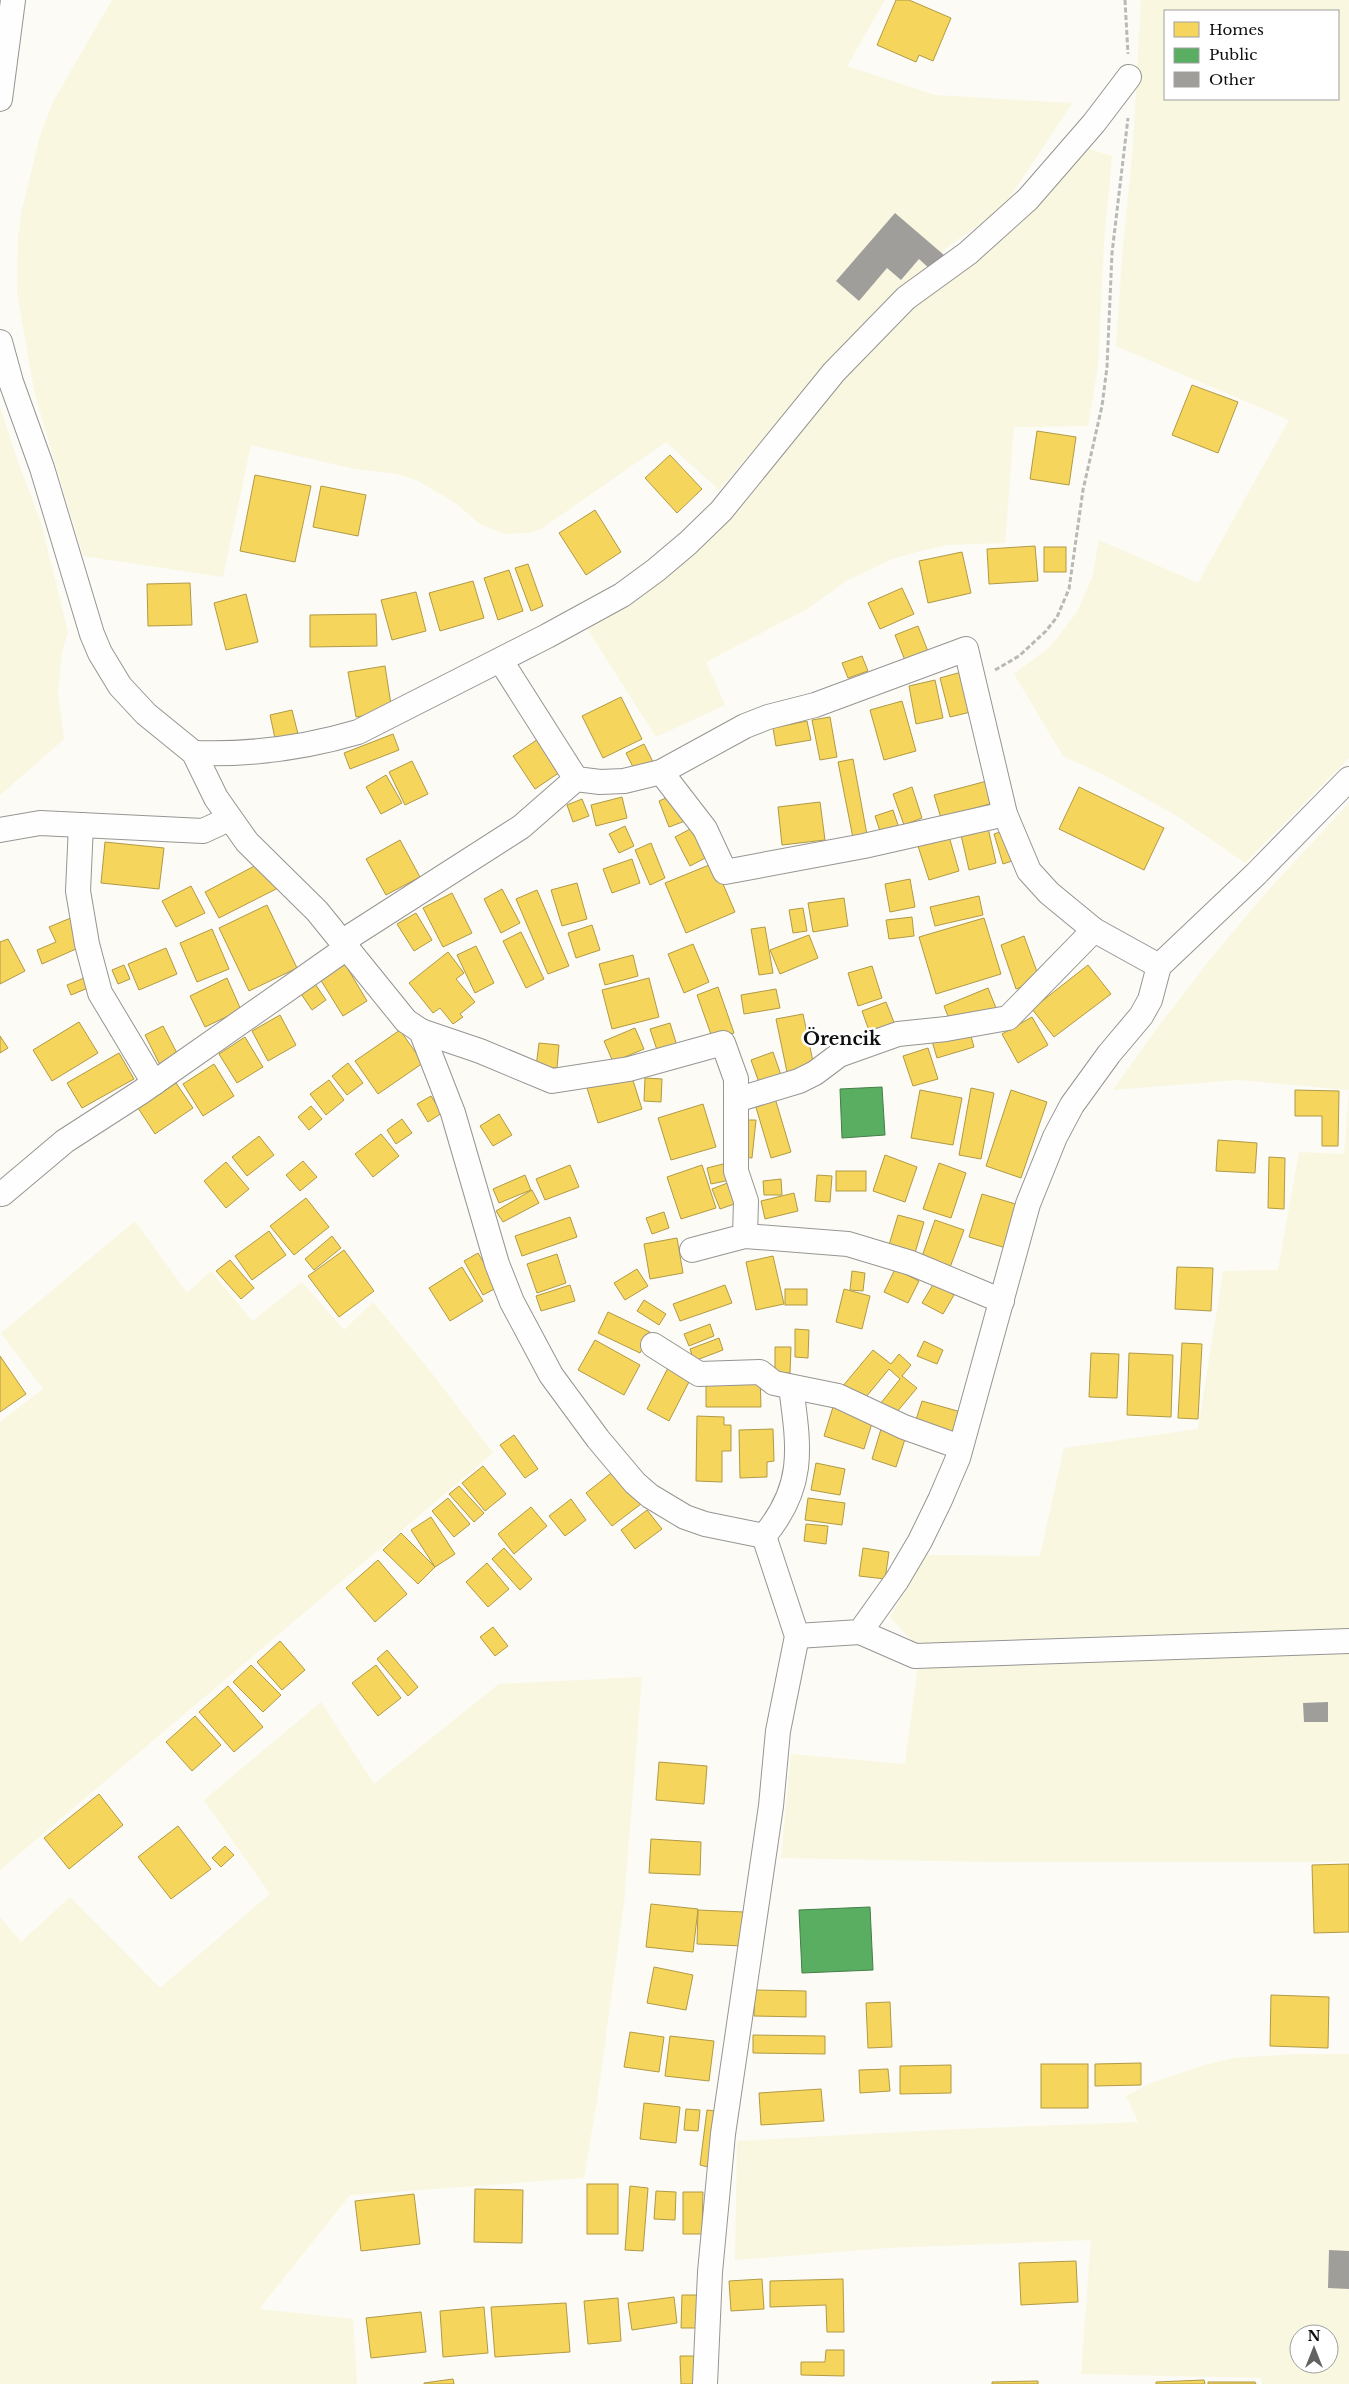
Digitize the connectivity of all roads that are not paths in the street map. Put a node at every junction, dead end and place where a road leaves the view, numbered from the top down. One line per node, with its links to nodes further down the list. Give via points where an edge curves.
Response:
1 (13, 0): 3 (street)
2 (1129, 77): 5 (street, via 1028,199 968,253 906,298 869,335 797,416 720,511 688,543 622,595)
3 (0, 99)
4 (0, 342): 6 (street, via 100,653 132,700)
5 (501, 660): 6 (street, via 358,732 332,740 251,753); 8 (street)
6 (194, 753): 11 (street)
7 (661, 772): 8 (street, via 624,781); 10 (street, via 705,829 725,872 864,846); 10 (street, via 745,726 815,705 966,649)
8 (576, 779): 15 (street, via 521,827)
9 (1349, 779): 16 (street, via 1263,868)
10 (1005, 814): 14 (street, via 1029,871 1049,893)
11 (229, 819): 12 (street, via 202,831); 15 (street, via 254,850)
12 (81, 825): 13 (street, via 40,823); 18 (street, via 78,891 100,993)
13 (0, 830)
14 (1094, 930): 16 (street); 19 (street, via 1008,1018 898,1034 839,1055 799,1081)
15 (346, 944): 17 (street, via 406,1021); 18 (street)
16 (1159, 966): 23 (street, via 1150,1000 1141,1016 1090,1079 1055,1137 1028,1204)
17 (421, 1031): 19 (street, via 552,1081 629,1069 723,1043 736,1079); 27 (street, via 453,1113 497,1264 512,1302 551,1375 598,1439 650,1496 685,1517)
18 (154, 1082): 20 (street, via 65,1141)
19 (736, 1100): 21 (street, via 736,1172 746,1200)
20 (2, 1194)
21 (745, 1236): 22 (street); 23 (street, via 848,1244 911,1263)
22 (692, 1250)
23 (1002, 1302): 26 (street)
24 (653, 1344): 25 (street, via 699,1374 760,1372 774,1383)
25 (791, 1387): 26 (street, via 838,1396 904,1427); 27 (street, via 797,1433 796,1473 787,1504)
26 (960, 1447): 28 (street, via 920,1541)
27 (764, 1536): 29 (street)
28 (860, 1632): 29 (street); 30 (street, via 916,1656)
29 (797, 1636): 31 (street, via 778,1731 771,1806 723,2134 710,2272)
30 (1349, 1641)
31 (705, 2384)

